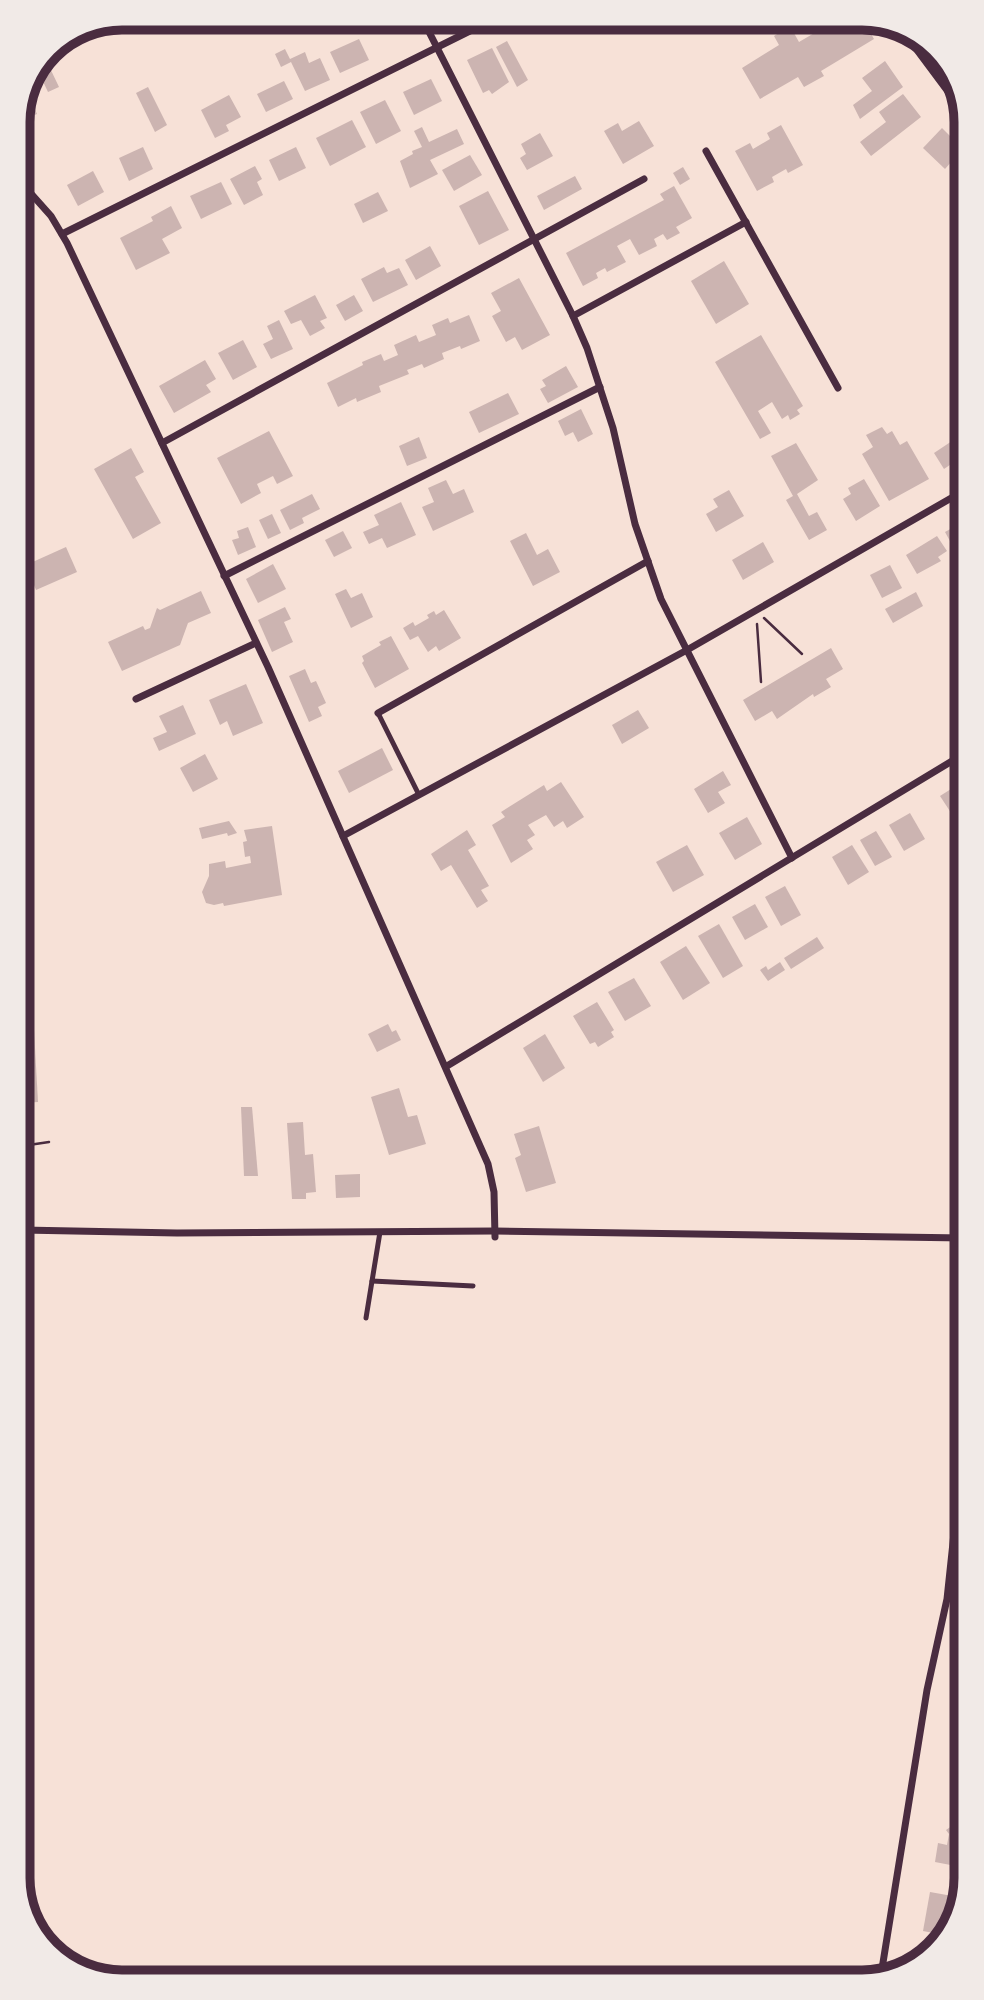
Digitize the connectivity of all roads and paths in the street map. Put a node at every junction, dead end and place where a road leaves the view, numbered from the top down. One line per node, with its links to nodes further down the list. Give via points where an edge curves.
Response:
1 (428, 30): 3 (street)
2 (472, 30): 3 (street)
3 (437, 47): 8 (street); 9 (street)
4 (706, 151): 7 (street)
5 (644, 179): 9 (street)
6 (30, 192): 8 (street)
7 (746, 222): 10 (street); 12 (street)
8 (62, 234): 13 (street)
9 (534, 237): 10 (street); 13 (street)
10 (573, 316): 11 (street)
11 (600, 387): 15 (street); 16 (street)
12 (838, 388)
13 (162, 443): 16 (street)
14 (954, 496): 17 (street)
15 (648, 561): 19 (street); 23 (street)
16 (225, 576): 18 (street)
17 (757, 610): 19 (street); 20 (path); 21 (path)
18 (256, 643): 22 (street); 26 (street)
19 (687, 650): 25 (street); 27 (street)
20 (802, 654)
21 (761, 682)
22 (136, 699)
23 (379, 713): 25 (lane)
24 (954, 760): 27 (street)
25 (419, 795): 26 (street)
26 (343, 835): 28 (street)
27 (792, 858): 28 (street)
28 (447, 1066): 33 (street, via 488,1164)
29 (49, 1142): 30 (path)
30 (30, 1145)
31 (30, 1230): 32 (street)
32 (380, 1232): 33 (street); 35 (lane)
33 (495, 1234): 34 (street)
34 (954, 1238)
35 (372, 1281): 36 (lane); 37 (lane)
36 (473, 1286)
37 (366, 1318)
38 (954, 1533): 39 (street, via 947,1599 927,1690)
39 (882, 1967)

